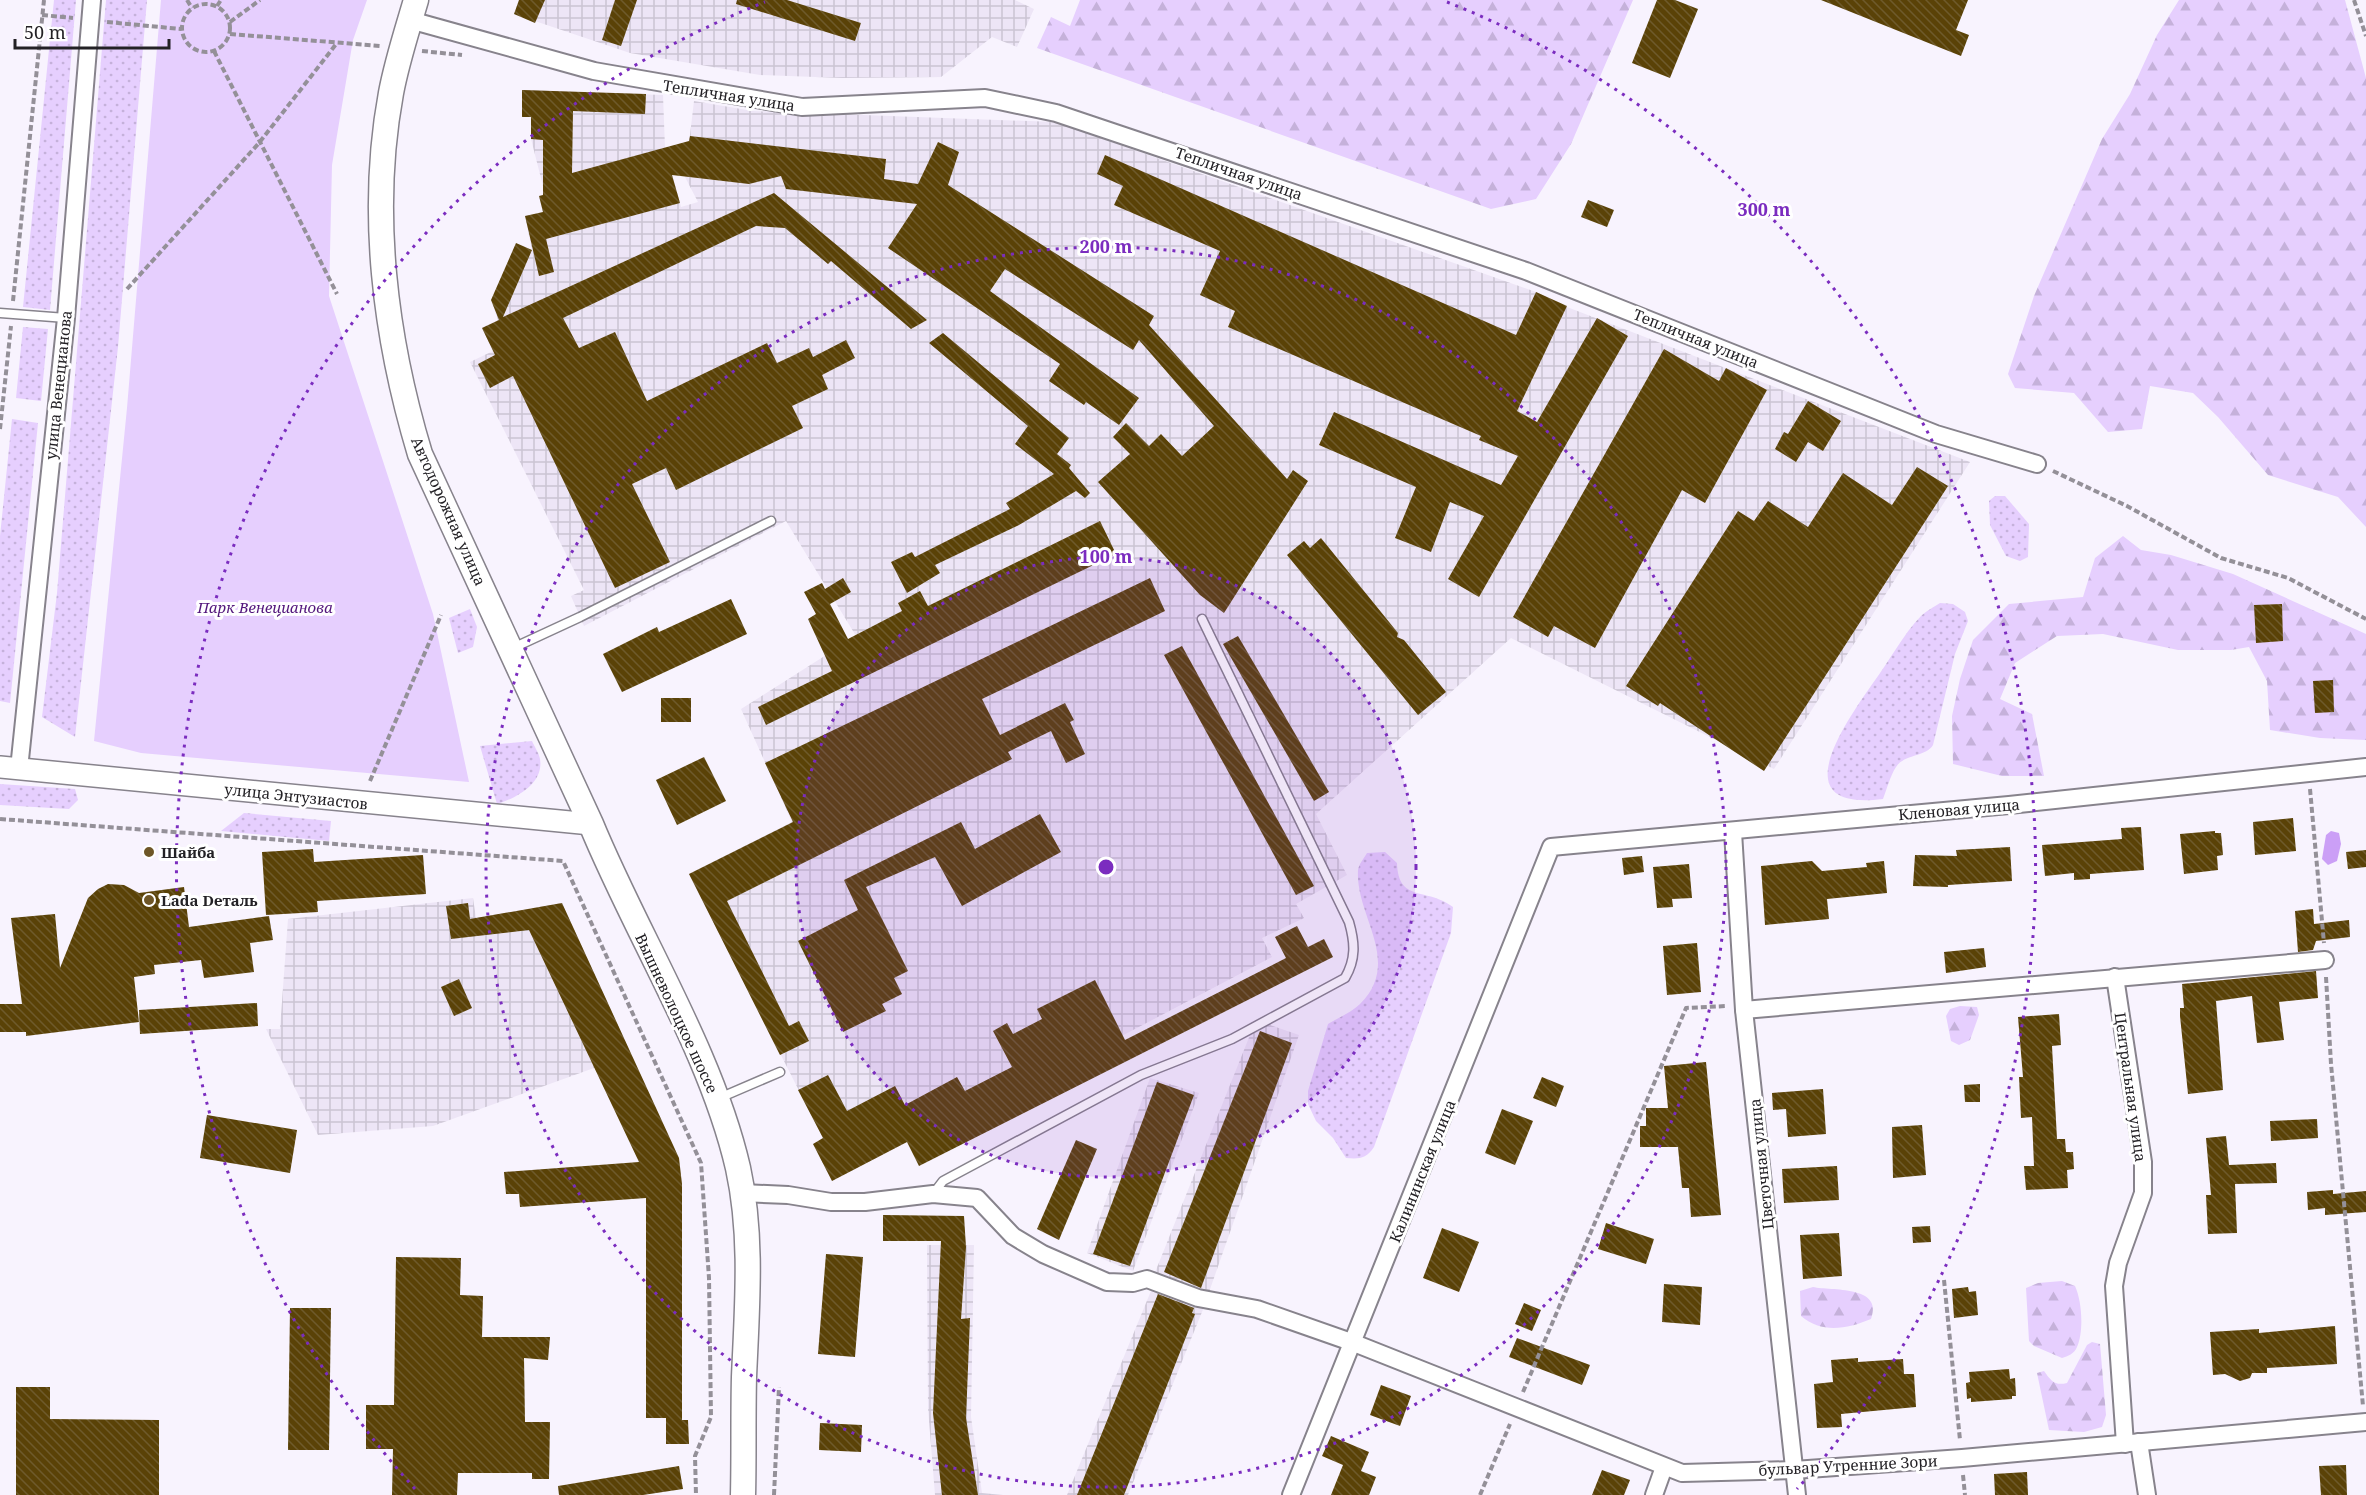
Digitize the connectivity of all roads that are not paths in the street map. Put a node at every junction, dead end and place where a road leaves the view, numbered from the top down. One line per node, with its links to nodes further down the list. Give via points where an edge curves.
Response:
1 (92, 0): 4 (street, улица Венецианова)
2 (413, 10): 5 (street, Тепличная улица, via 594,71 802,107 985,98 1056,113 1526,271 1936,434); 8 (main road, Автодорожная улица, via 391,93 384,142 382,231 389,322 420,454)
3 (0, 313): 4 (lane)
4 (66, 318): 10 (street, улица Венецианова)
5 (2037, 464)
6 (771, 521): 8 (lane)
7 (1202, 619): 20 (lane, via 1349,922 1354,938 1352,966 1345,978 1232,1039 1140,1075 1069,1112 943,1181)
8 (509, 649): 11 (main road, Автодорожная улица)
9 (2366, 767): 12 (street, Кленовая улица, via 2009,806 1762,826)
10 (10, 768): 11 (street, улица Энтузиастов)
11 (591, 825): 18 (main road, Вышневолоцкое шоссе)
12 (1733, 832): 13 (street, Кленовая улица); 16 (street, Цветочная улица)
13 (1551, 847): 21 (street, Калининская улица)
14 (2325, 960): 15 (street)
15 (2115, 977): 16 (street); 23 (street, Центральная улица, via 2143,1161 2143,1193 2118,1263 2114,1286)
16 (1744, 1008): 25 (street, Цветочная улица)
17 (780, 1072): 18 (lane)
18 (717, 1099): 19 (main road, Вышневолоцкое шоссе)
19 (742, 1193): 20 (street, бульвар Утренние Зори, via 831,1202); 26 (main road, Вышневолоцкое шоссе, via 748,1279)
20 (933, 1194): 21 (street, бульвар Утренние Зори, via 977,1198 1013,1236 1107,1282 1147,1279 1198,1298 1257,1309)
21 (1354, 1343): 24 (street, бульвар Утренние Зори); 27 (street, Калининская улица)
22 (2365, 1422): 23 (street, бульвар Утренние Зори)
23 (2132, 1443): 25 (street, бульвар Утренние Зори); 30 (street, Центральная улица)
24 (1664, 1467): 25 (street, бульвар Утренние Зори, via 1682,1473); 28 (street)
25 (1794, 1470): 29 (street, Цветочная улица)
26 (743, 1495)
27 (1291, 1495)
28 (1654, 1495)
29 (1797, 1495)
30 (2147, 1495)

